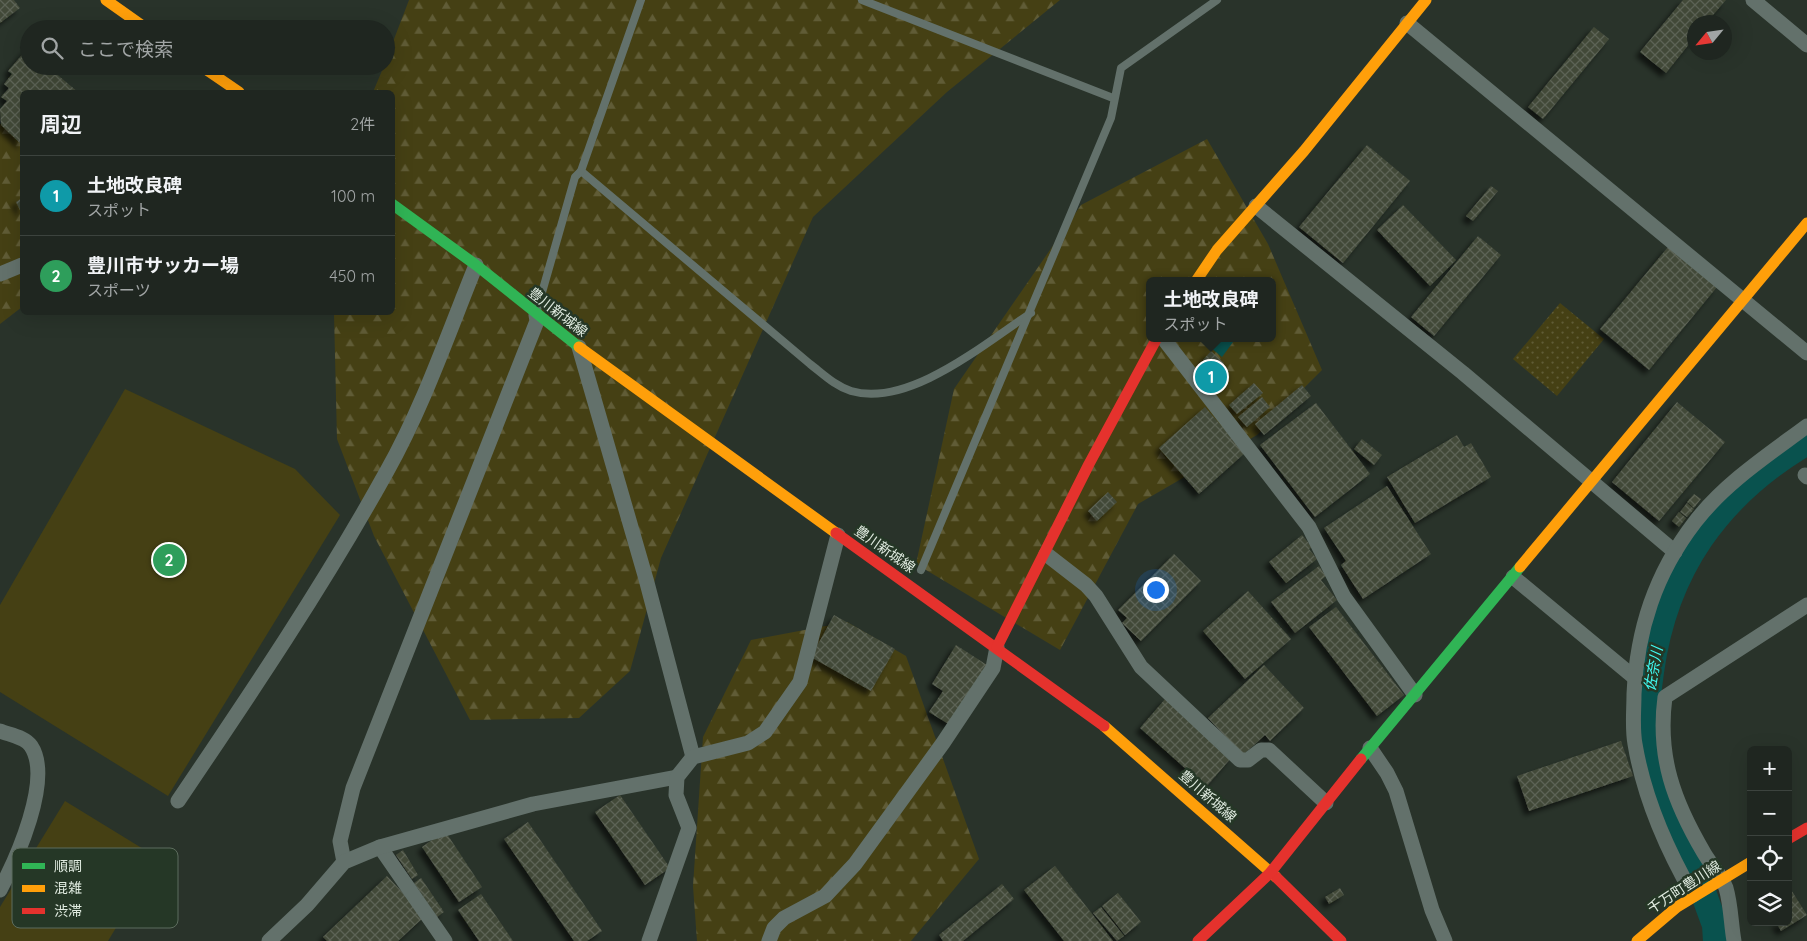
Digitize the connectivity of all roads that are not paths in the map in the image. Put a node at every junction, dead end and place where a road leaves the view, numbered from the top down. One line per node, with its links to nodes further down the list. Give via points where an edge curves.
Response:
1 (106, 0): 7 (street)
2 (641, 0): 13 (lane)
3 (862, 0): 12 (lane)
4 (1217, 0): 12 (lane, via 1121,68)
5 (1426, 0): 8 (street)
6 (1753, 0): 9 (street)
7 (134, 20)
8 (1407, 23): 15 (street); 21 (street)
9 (1807, 45)
10 (214, 75): 11 (street)
11 (236, 90)
12 (1113, 98): 22 (lane, via 1111,118)
13 (581, 171): 22 (lane, via 810,364 850,391 867,394 892,392 933,378); 23 (lane, via 575,177)
14 (395, 206): 18 (street, 豊川新城線)
15 (1256, 206): 20 (street, via 1217,250); 29 (street)
16 (1807, 223): 21 (street)
17 (20, 266): 19 (street)
18 (476, 266): 23 (street, 豊川新城線); 43 (street, via 388,470 279,652)
19 (0, 274)
20 (1199, 277)
21 (1743, 300): 27 (street); 29 (street)
22 (1031, 313): 33 (lane)
23 (536, 315): 26 (street, 豊川新城線); 49 (street, via 537,320 353,788 340,841)
24 (1156, 342): 32 (street, via 1089,464)
25 (1166, 342): 38 (street, via 1309,527 1344,598)
26 (579, 348): 30 (street, 豊川新城線); 41 (street, via 646,579)
27 (1807, 353)
28 (1807, 426): 31 (street, via 1718,496 1694,522)
29 (1592, 482): 31 (street); 34 (street)
30 (838, 535): 36 (street, 豊川新城線); 41 (street, via 800,682 765,732 748,743)
31 (1675, 552): 37 (street, via 1647,609)
32 (1046, 554): 36 (street); 44 (street, via 1096,596 1141,667 1240,760 1248,760 1261,750 1269,750)
33 (921, 570)
34 (1513, 577): 37 (street); 38 (street)
35 (1807, 605): 53 (street, via 1665,698 1661,726 1670,780 1691,829)
36 (997, 648): 52 (street, 豊川新城線, via 1115,734); 59 (street, via 994,668 855,864 825,896 784,918 774,928)
37 (1635, 678): 55 (street, via 1635,742 1643,778 1655,818)
38 (1415, 695): 40 (street)
39 (0, 731): 48 (street, via 25,740 31,746 37,767 31,818)
40 (1370, 748): 44 (street); 62 (street, via 1387,773 1404,809 1432,910)
41 (693, 757): 42 (street)
42 (677, 777): 47 (street, via 533,804); 58 (street, via 676,795 689,828)
43 (178, 801)
44 (1326, 803): 52 (street)
45 (1807, 828): 46 (street)
46 (1792, 837)
47 (380, 847): 49 (street); 57 (street)
48 (20, 848)
49 (344, 862): 56 (street, via 307,905)
50 (1747, 864): 53 (street, 千万町豊川線)
51 (12, 868): 54 (street)
52 (1270, 873): 60 (street); 61 (street, 豊川新城線)
53 (1722, 879): 55 (street, 千万町豊川線); 64 (street)
54 (0, 890)
55 (1693, 895): 63 (street, 千万町豊川線, via 1654,923)
56 (269, 941)
57 (445, 941)
58 (649, 941)
59 (769, 941)
60 (1198, 941)
61 (1341, 941)
62 (1445, 941)
63 (1636, 941)
64 (1734, 941)

